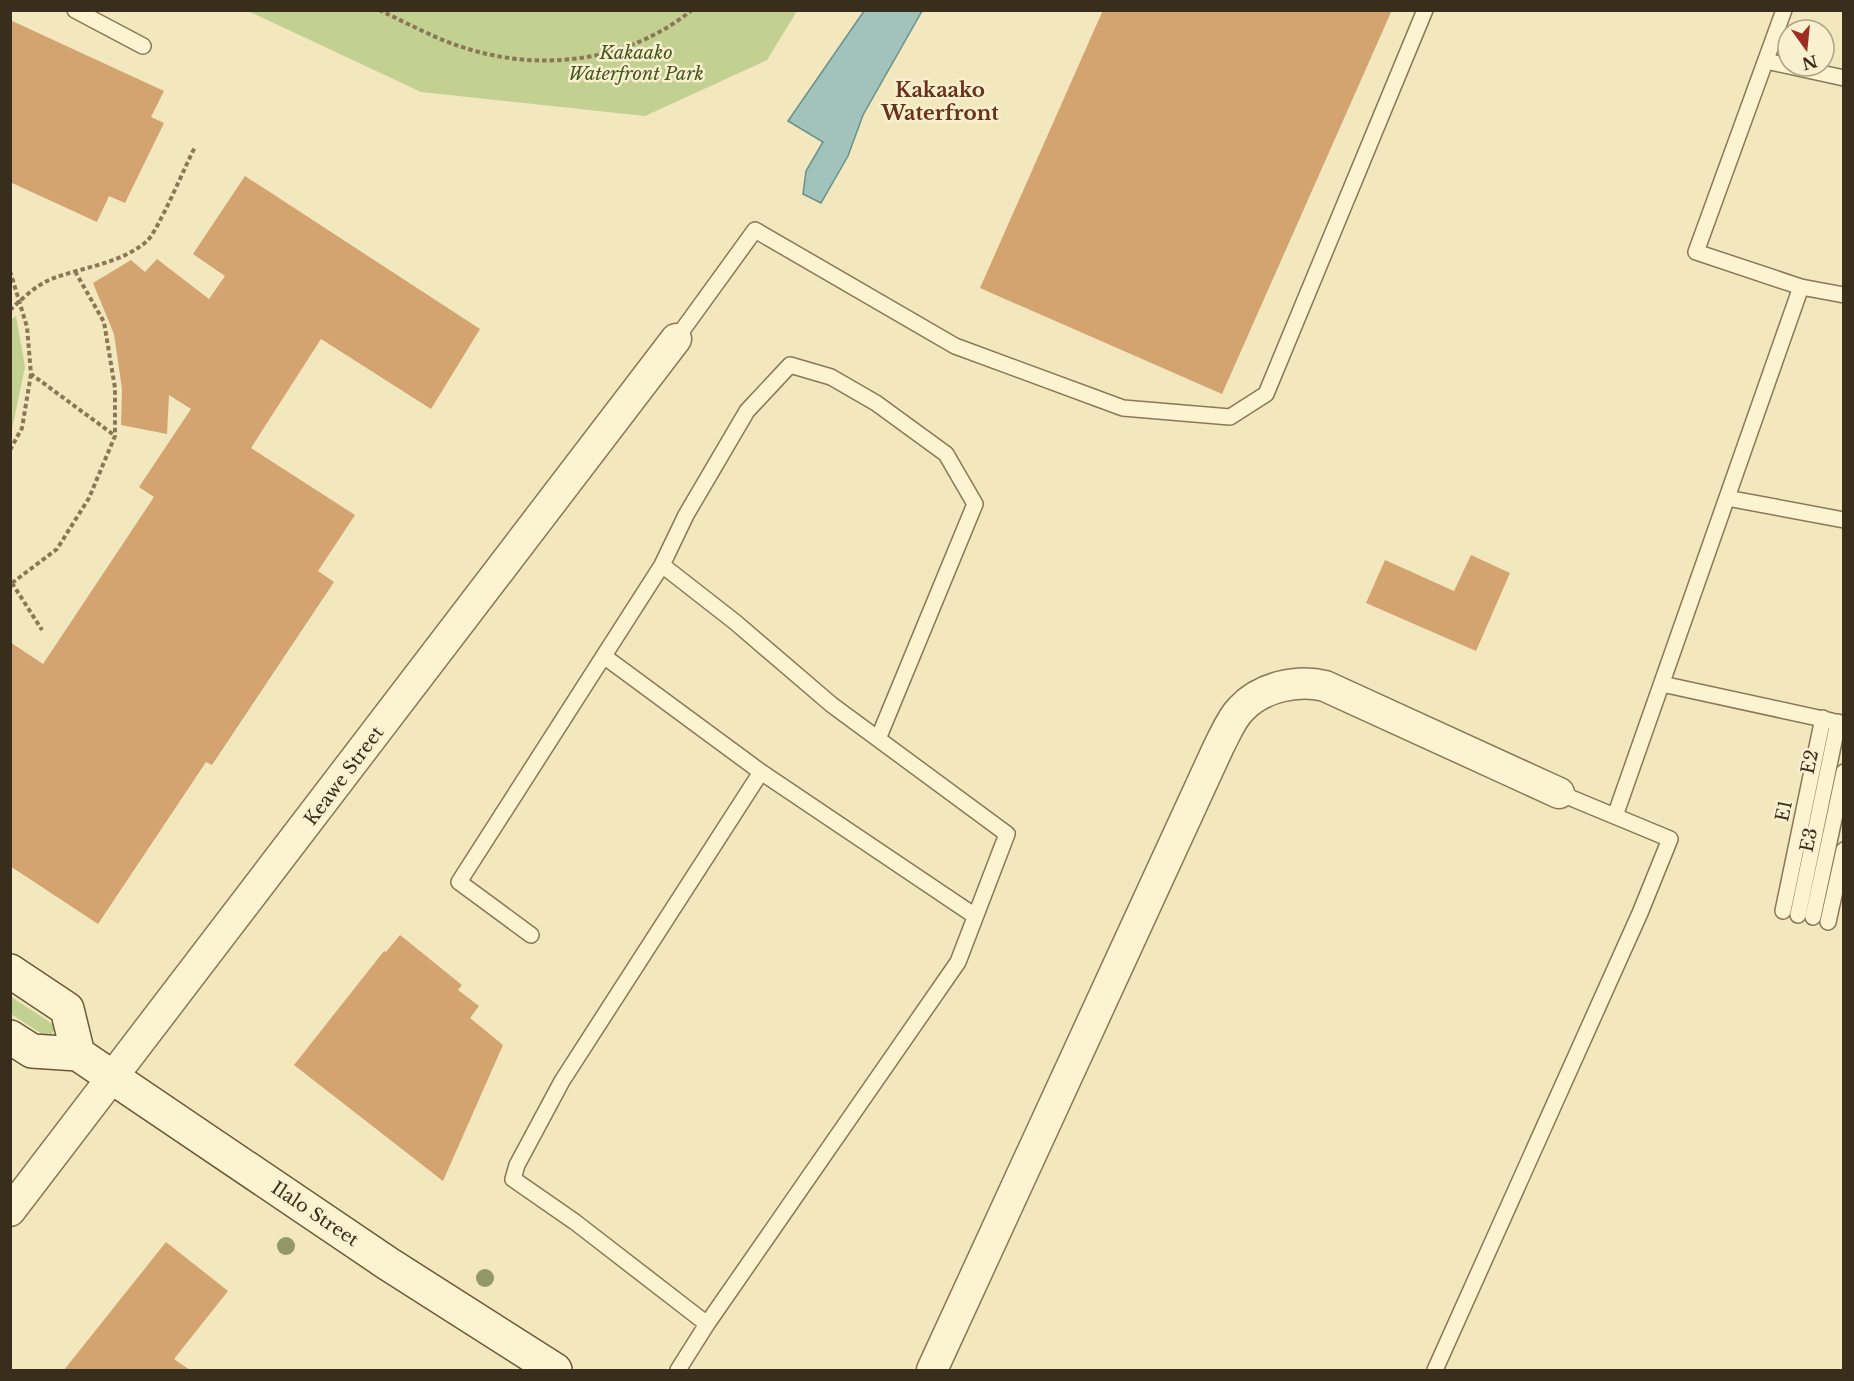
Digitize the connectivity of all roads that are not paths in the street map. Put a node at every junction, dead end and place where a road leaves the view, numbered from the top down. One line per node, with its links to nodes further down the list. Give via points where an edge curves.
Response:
1 (75, 10): 4 (lane)
2 (1425, 10): 9 (lane, via 1266,394 1230,417 1123,408 955,346 755,230)
3 (1784, 10): 5 (lane)
4 (143, 46)
5 (1766, 62): 6 (lane); 7 (lane, via 1696,252)
6 (1844, 78)
7 (1801, 287): 8 (lane); 10 (lane)
8 (1844, 295)
9 (676, 339): 30 (street, Keawe Street)
10 (1727, 498): 11 (lane); 14 (lane)
11 (1844, 520)
12 (663, 565): 13 (lane); 17 (lane); 17 (lane, via 686,515 747,411 790,365 831,377 876,403 946,453 975,504)
13 (605, 657): 18 (lane); 26 (lane, via 459,882)
14 (1662, 684): 15 (lane); 21 (lane)
15 (1823, 718): 16 (lane); 23 (lane, E1)
16 (1841, 723): 25 (lane, E2)
17 (878, 739): 24 (lane, via 1007,834)
18 (761, 772): 24 (lane); 32 (lane, via 562,1082 513,1179)
19 (1844, 772): 25 (lane, E3)
20 (1559, 793): 21 (lane); 35 (street, via 1325,686 1309,682 1291,684 1256,696 1241,708 1219,746)
21 (1615, 816): 36 (lane, via 1670,839)
22 (1844, 850): 25 (lane)
23 (1783, 911)
24 (975, 916): 32 (lane, via 957,962)
25 (1813, 918)
26 (531, 935)
27 (10, 971): 29 (street, via 68,1009)
28 (10, 1037): 29 (street, via 32,1052)
29 (78, 1054): 30 (street, Ilalo Street)
30 (113, 1079): 31 (street, Keawe Street); 33 (street, Ilalo Street)
31 (10, 1211)
32 (707, 1324): 34 (lane)
33 (555, 1371)
34 (678, 1371)
35 (932, 1371)
36 (1435, 1371)

